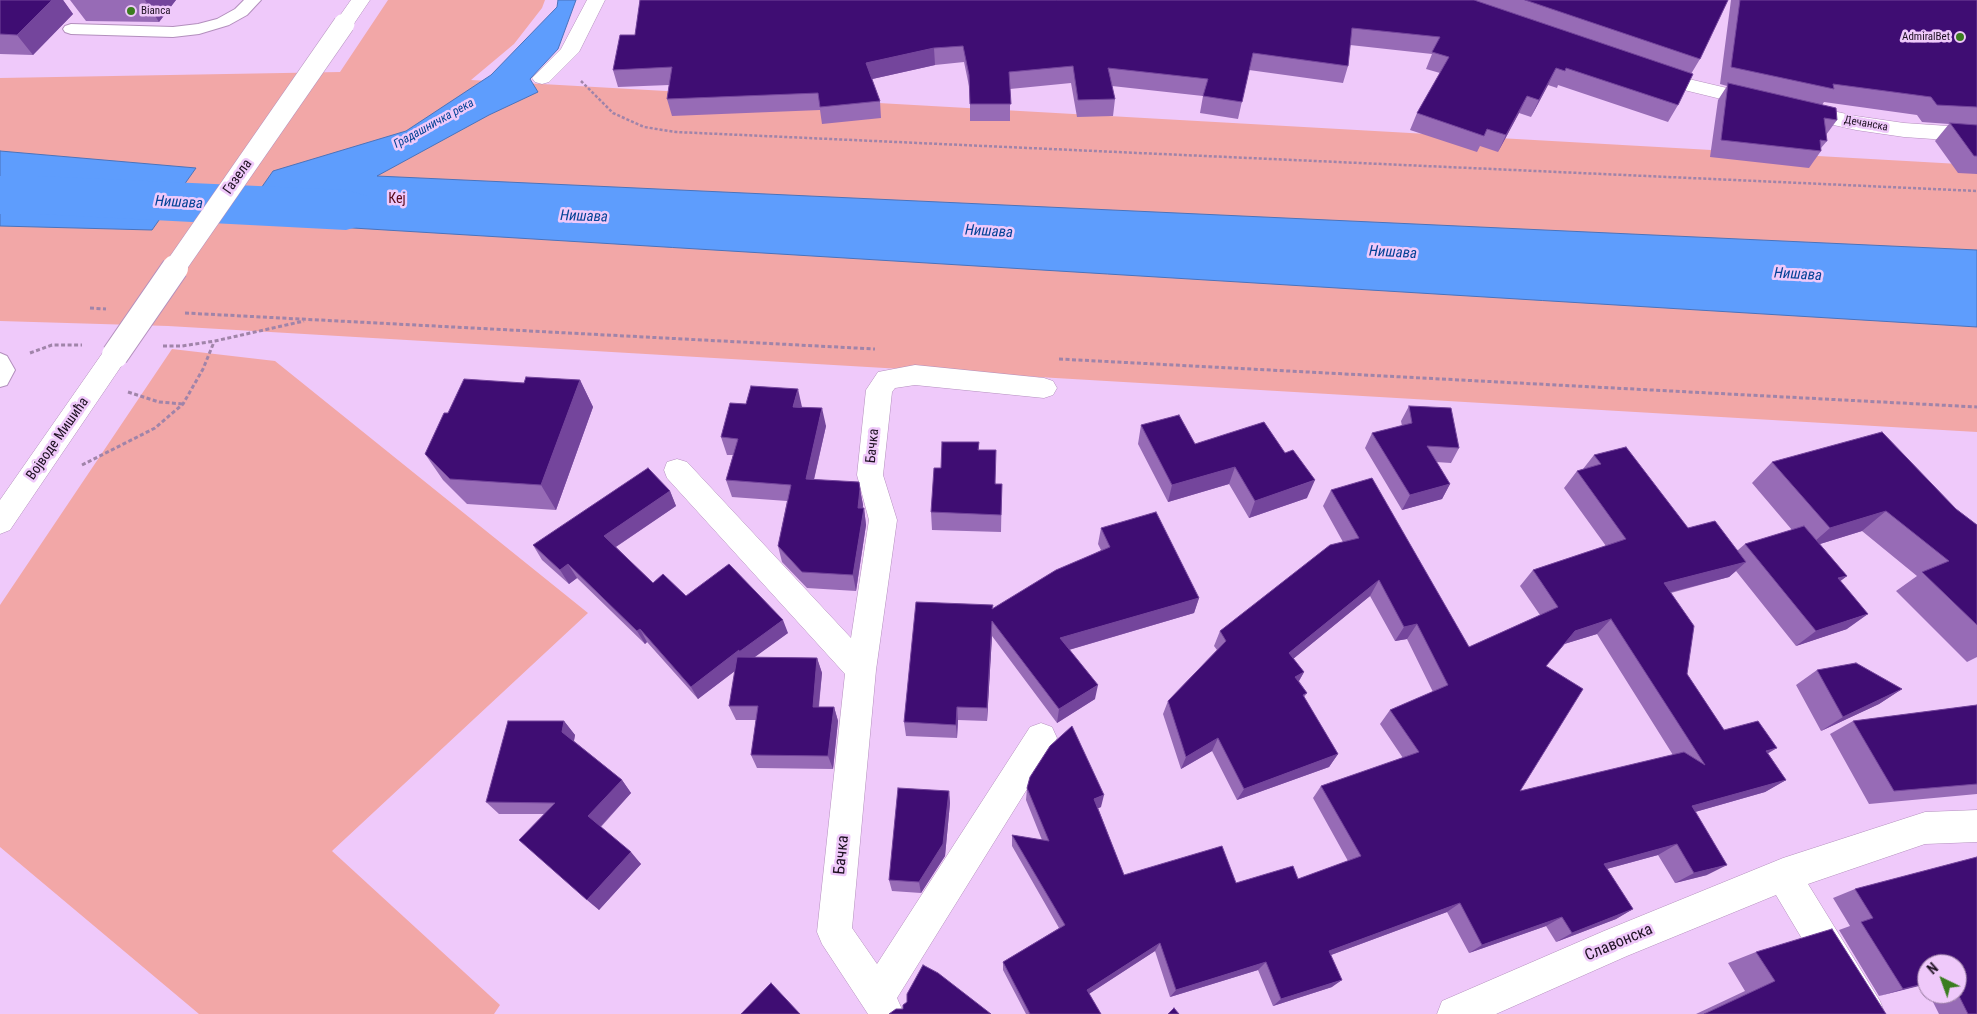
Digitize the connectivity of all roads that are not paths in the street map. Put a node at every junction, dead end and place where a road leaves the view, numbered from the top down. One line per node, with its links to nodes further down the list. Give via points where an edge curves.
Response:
1 (253, 0): 4 (lane, via 241,12 223,22 199,28 172,32)
2 (361, 0): 8 (street, Газела, bridge)
3 (596, 0): 6 (street, via 569,52)
4 (71, 29)
5 (1635, 68): 7 (street, Дечанска, via 1687,85 1856,123 1904,130)
6 (542, 78)
7 (1977, 134)
8 (115, 355): 13 (street, Војводе Мишића)
9 (0, 361): 10 (lane, via 5,370)
10 (0, 379)
11 (1044, 388): 14 (street, Бачка, via 915,376 887,380 879,390 870,476 883,520)
12 (676, 470): 14 (street)
13 (0, 522)
14 (861, 670): 18 (street, Бачка, via 834,932)
15 (1041, 738): 18 (street, Бачка)
16 (1977, 826): 17 (street, Славонска, via 1925,828)
17 (1784, 875): 19 (street, Славонска, via 1616,943); 20 (street)
18 (882, 1005)
19 (1455, 1014)
20 (1867, 1014)

